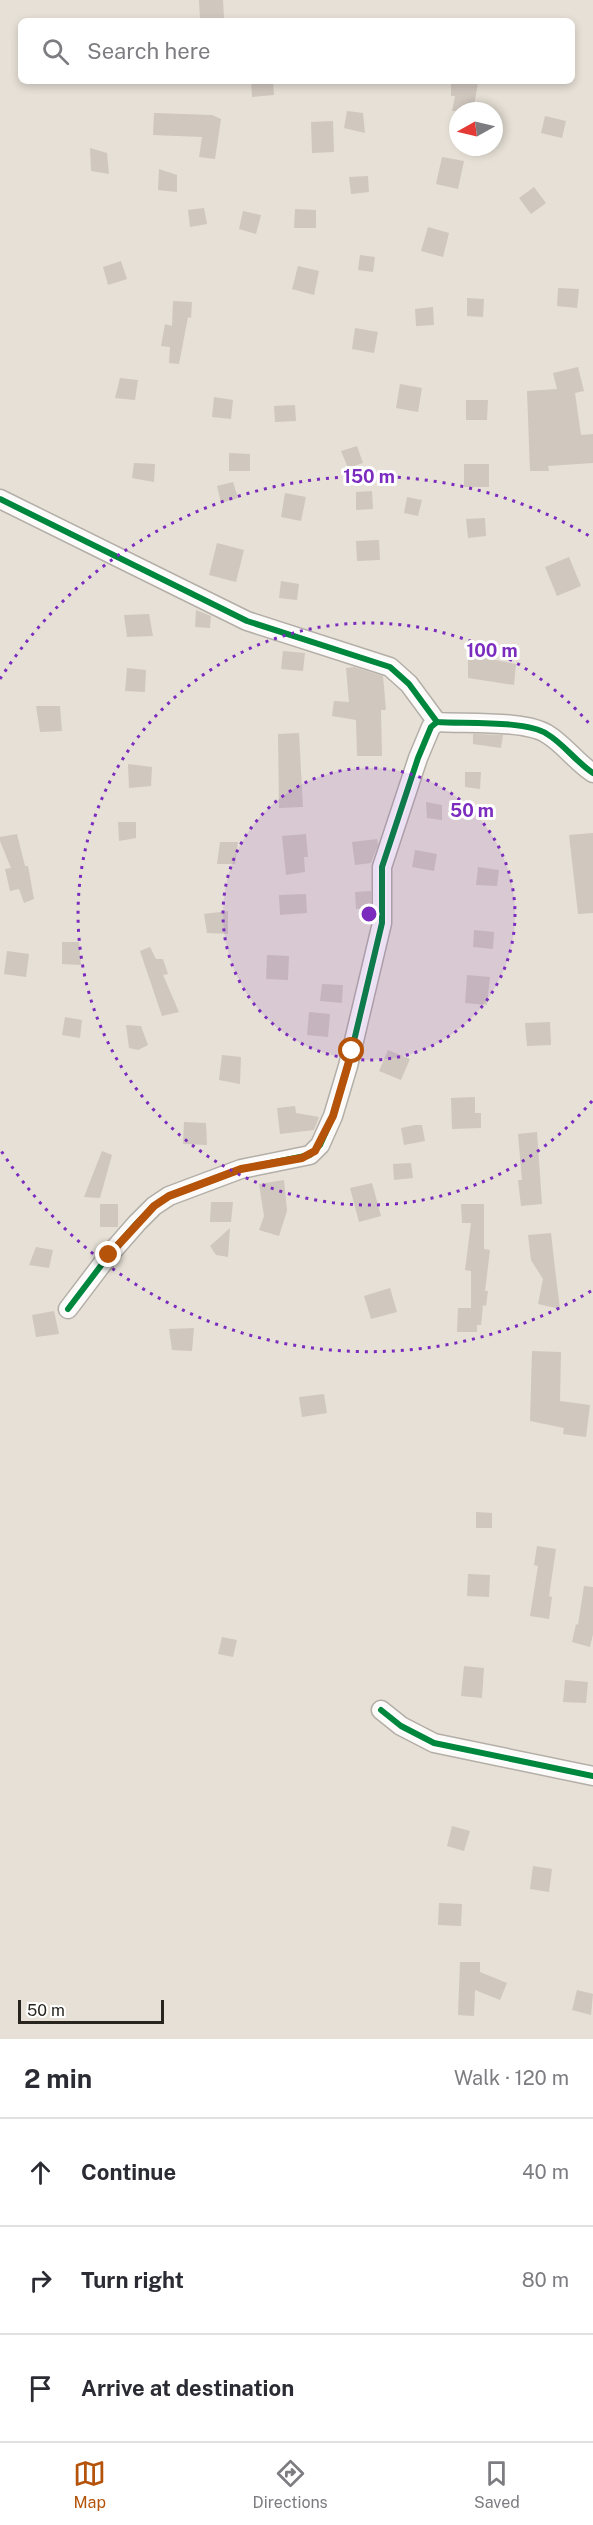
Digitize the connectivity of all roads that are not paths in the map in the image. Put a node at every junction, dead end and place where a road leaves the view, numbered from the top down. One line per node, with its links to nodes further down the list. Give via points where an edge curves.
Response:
1 (0, 499): 2 (street, via 247,621 390,667 409,684)
2 (437, 723): 3 (street, via 529,726 548,734); 4 (street, via 427,735 418,758 382,867 381,931 348,1066 320,1145 310,1155 241,1169 161,1201 109,1255)
3 (593, 773)
4 (68, 1308)
5 (381, 1710): 6 (street, via 401,1726 434,1743)
6 (593, 1776)

